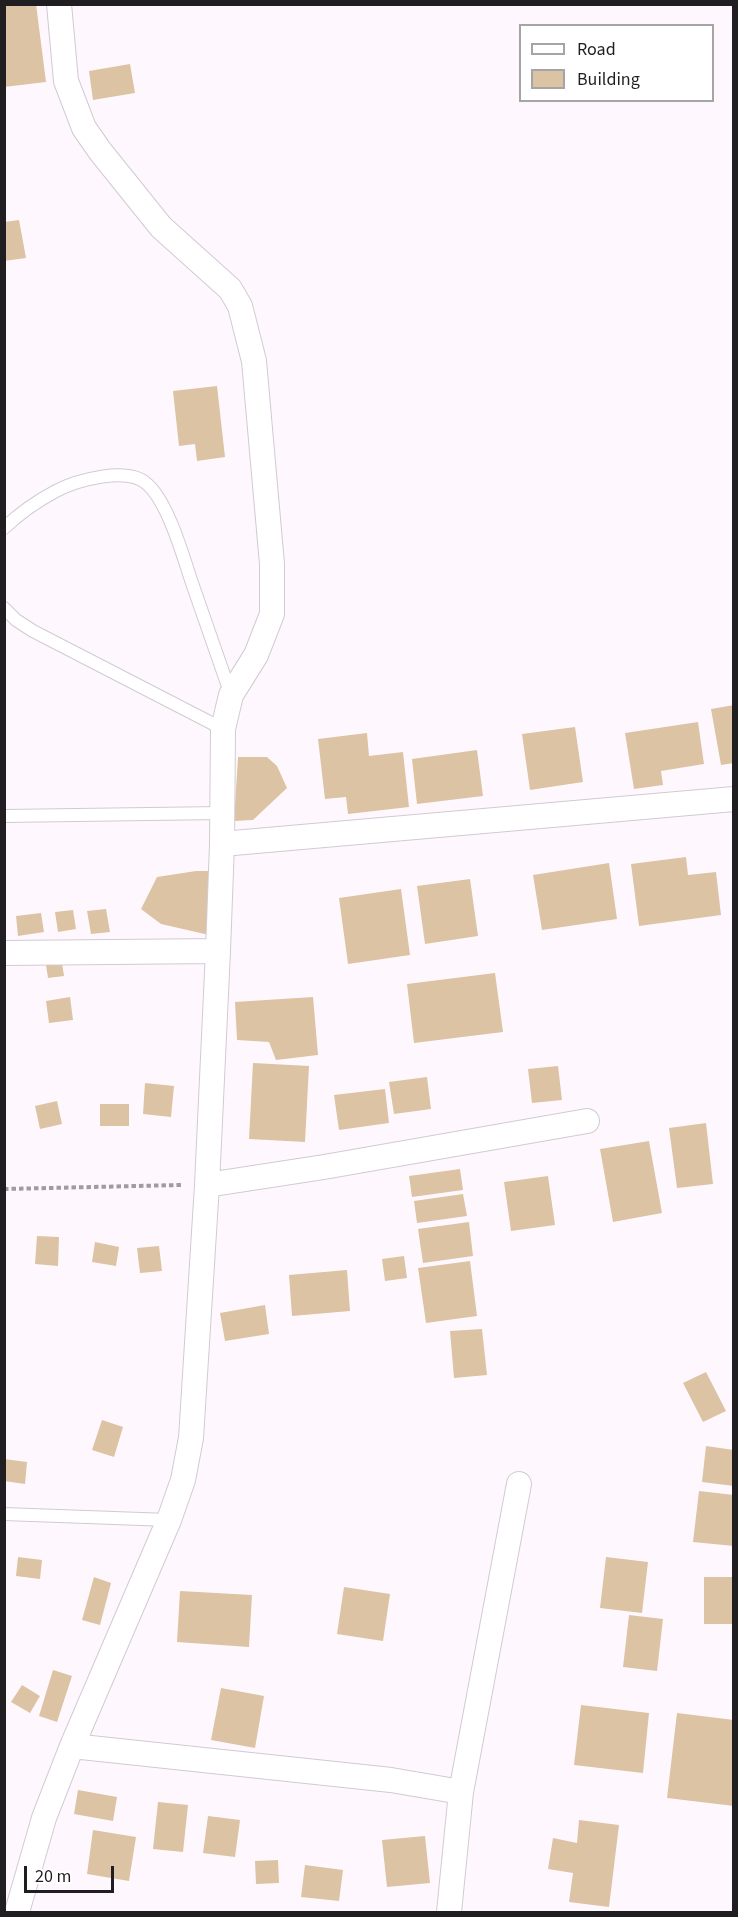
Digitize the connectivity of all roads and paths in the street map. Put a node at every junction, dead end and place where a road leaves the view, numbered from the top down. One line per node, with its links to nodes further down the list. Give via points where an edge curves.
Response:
1 (59, 4): 4 (street, via 66,81 84,128 161,227 230,288 240,306 254,361 272,564 272,614 256,655)
2 (4, 528): 4 (lane, via 34,503 59,489 112,475 138,477 148,484 180,547)
3 (4, 608): 5 (lane, via 33,631)
4 (231, 695): 5 (street)
5 (223, 729): 7 (street)
6 (734, 799): 9 (street)
7 (222, 813): 8 (lane); 9 (street)
8 (4, 816)
9 (222, 844): 10 (street)
10 (218, 951): 11 (street); 13 (street)
11 (4, 952)
12 (587, 1121): 13 (street)
13 (207, 1185): 14 (path); 17 (street, via 191,1438 183,1480)
14 (4, 1190)
15 (519, 1484): 19 (street)
16 (4, 1514): 17 (lane)
17 (169, 1520): 18 (street)
18 (72, 1746): 19 (street, via 391,1780); 20 (street, via 44,1818)
19 (460, 1792): 21 (street)
20 (17, 1912)
21 (449, 1912)

